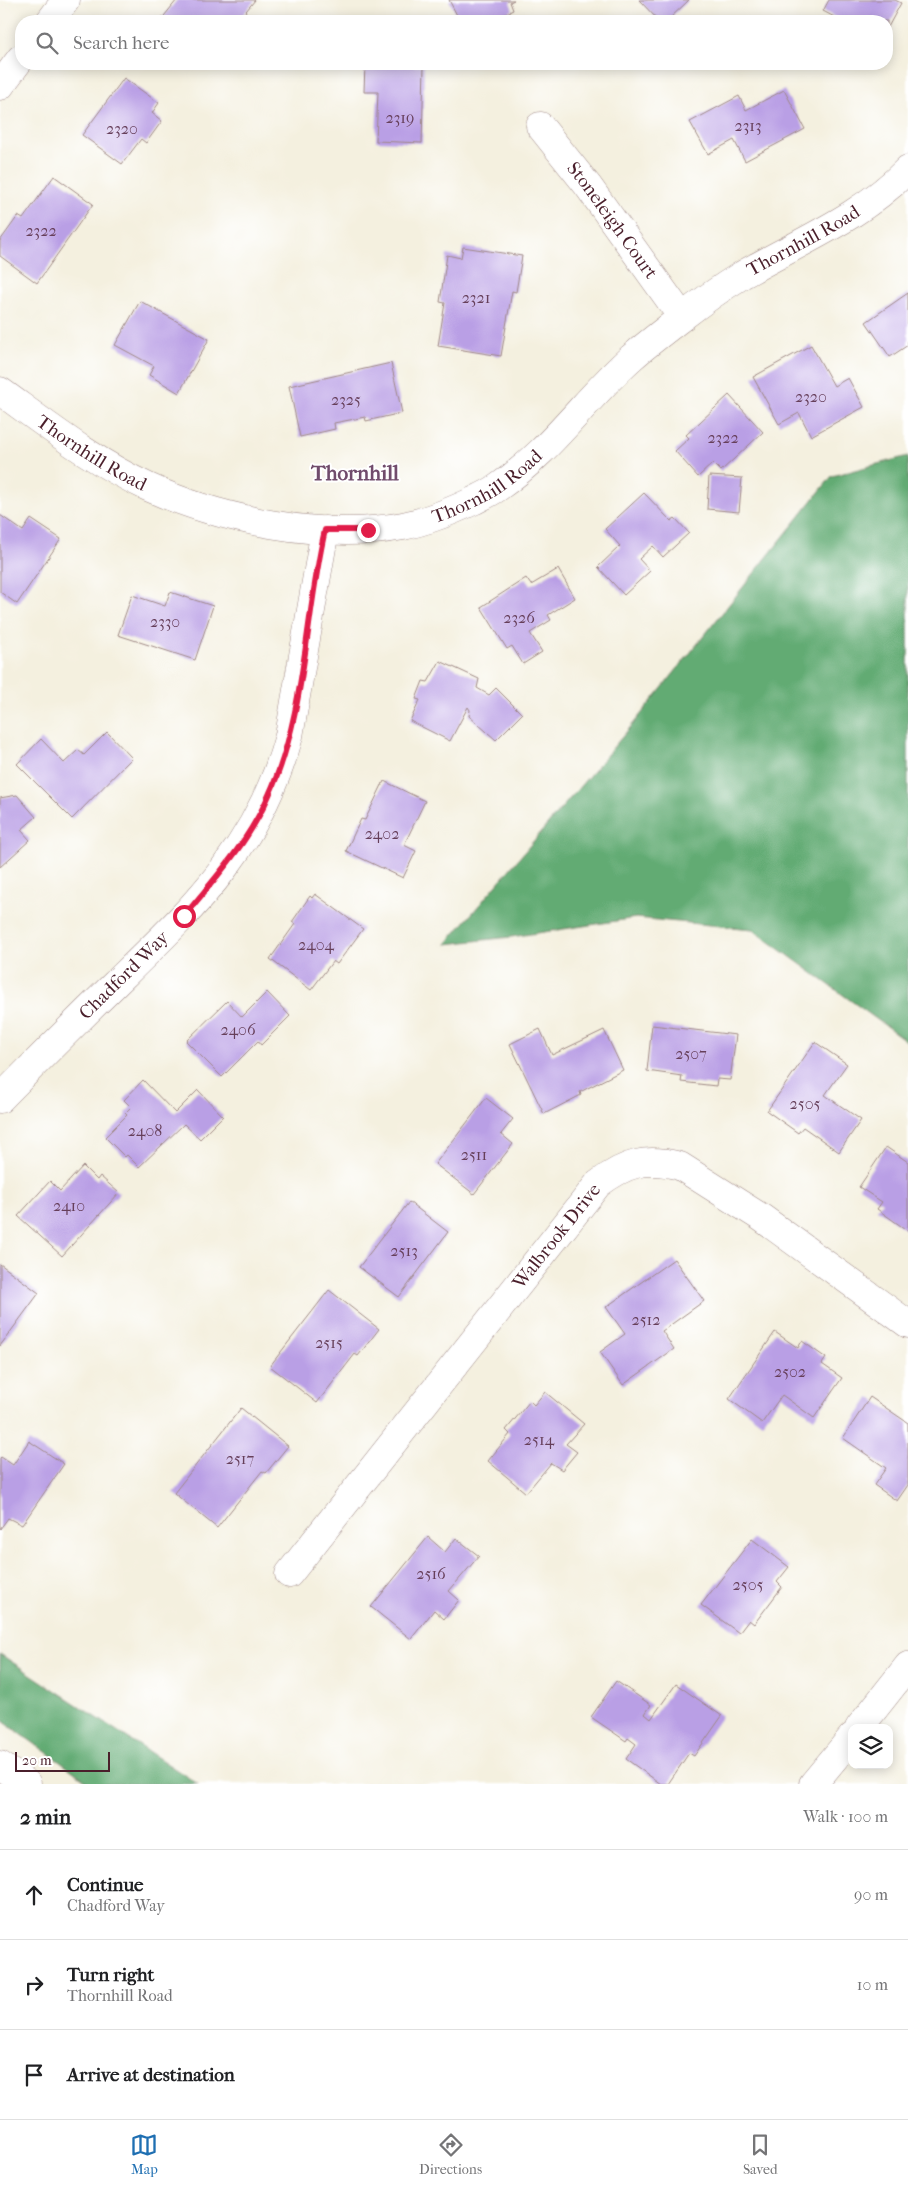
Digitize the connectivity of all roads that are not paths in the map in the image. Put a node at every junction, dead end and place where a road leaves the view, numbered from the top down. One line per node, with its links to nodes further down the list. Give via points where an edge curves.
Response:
1 (66, 0): 2 (street)
2 (55, 15)
3 (15, 66): 4 (street)
4 (0, 86)
5 (540, 126): 7 (street, Stoneleigh Court, via 588,186)
6 (908, 169): 7 (street, Thornhill Road, via 852,214 740,276)
7 (682, 317): 9 (street, Thornhill Road, via 630,359 549,446 495,490 454,510 405,525 368,530)
8 (0, 391): 9 (street, Thornhill Road, via 89,454 148,487 220,513 272,524)
9 (325, 530): 10 (street, Chadford Way, via 289,736 270,795 252,829 232,859 184,916)
10 (0, 1099)
11 (908, 1324): 12 (street, Walbrook Drive, via 762,1218 680,1166 642,1162 617,1170 598,1184)
12 (288, 1574)
13 (908, 1666): 14 (street)
14 (862, 1724)
15 (848, 1742): 18 (street)
16 (0, 1765): 17 (street)
17 (28, 1784)
18 (813, 1784)

